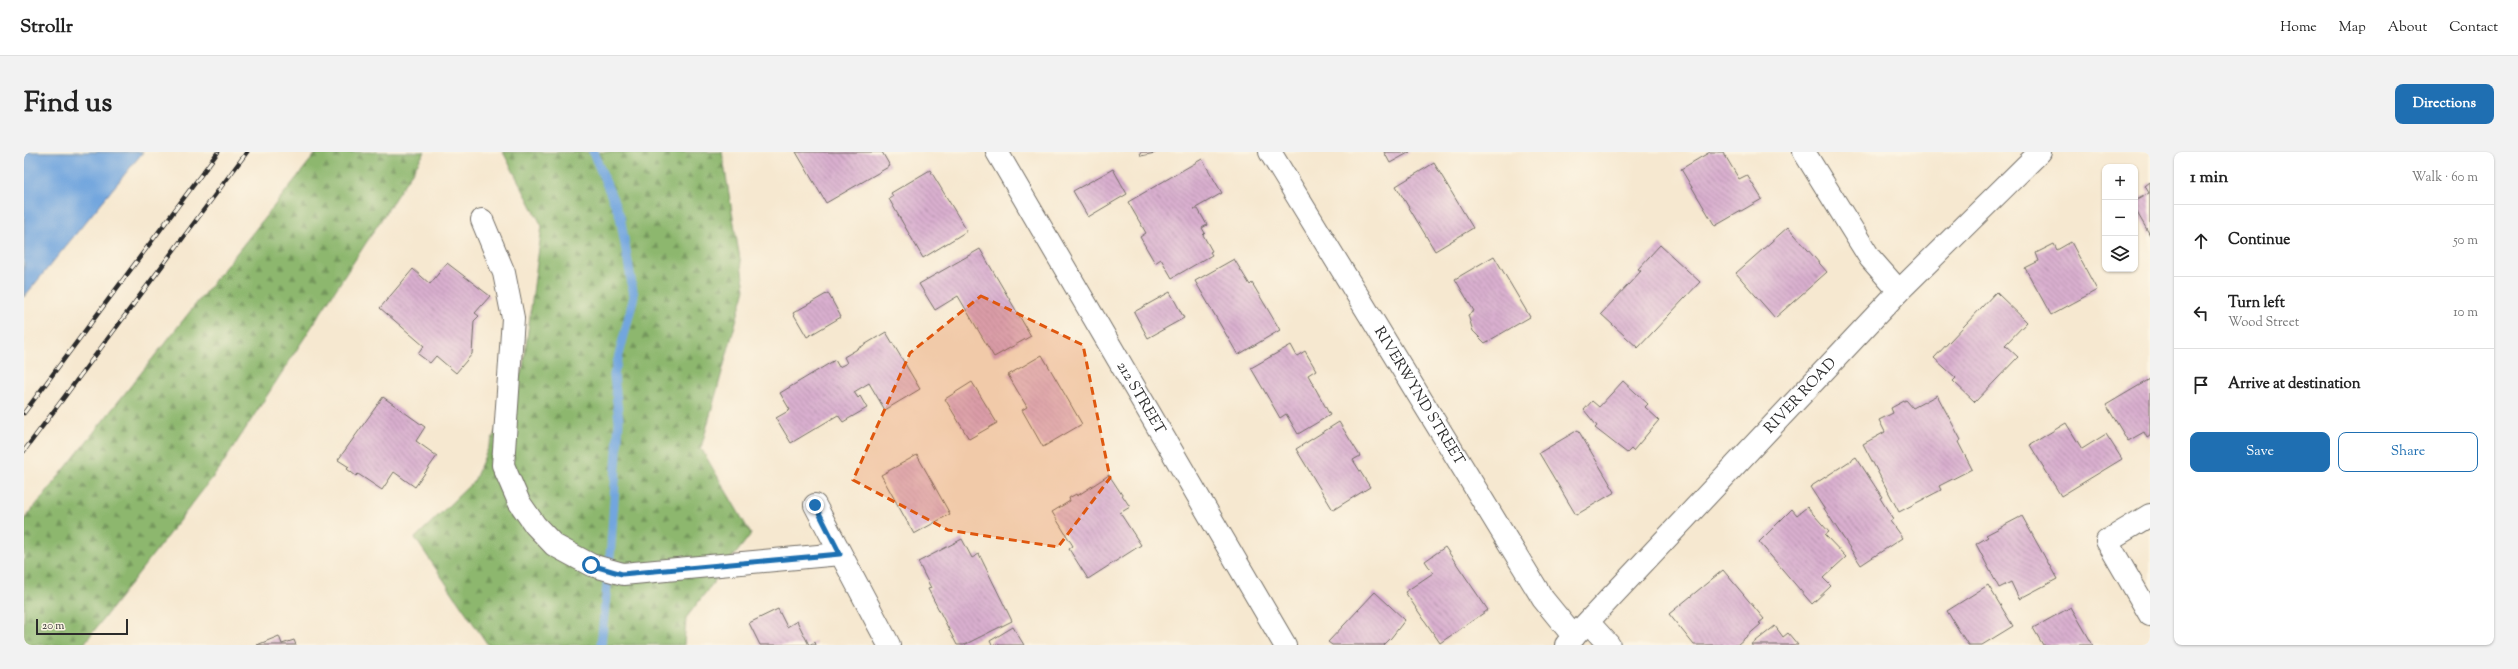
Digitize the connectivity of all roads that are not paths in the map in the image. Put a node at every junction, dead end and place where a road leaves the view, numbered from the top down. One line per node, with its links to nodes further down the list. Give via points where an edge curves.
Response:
1 (997, 152): 13 (street, 212 STREET)
2 (1270, 152): 11 (street, RIVERWYND STREET, via 1543,599)
3 (1804, 152): 6 (street, via 1870,258)
4 (2040, 152): 6 (street, RIVER ROAD)
5 (482, 220): 9 (street, via 504,273 513,318 503,465 519,502 534,525 554,545 591,565 622,574)
6 (1899, 291): 11 (street, RIVER ROAD)
7 (815, 505): 9 (street)
8 (2150, 515): 10 (street, via 2107,541)
9 (840, 554): 12 (street)
10 (2150, 615)
11 (1576, 634): 14 (street, RIVERWYND STREET)
12 (889, 645)
13 (1285, 645)
14 (1609, 645)

